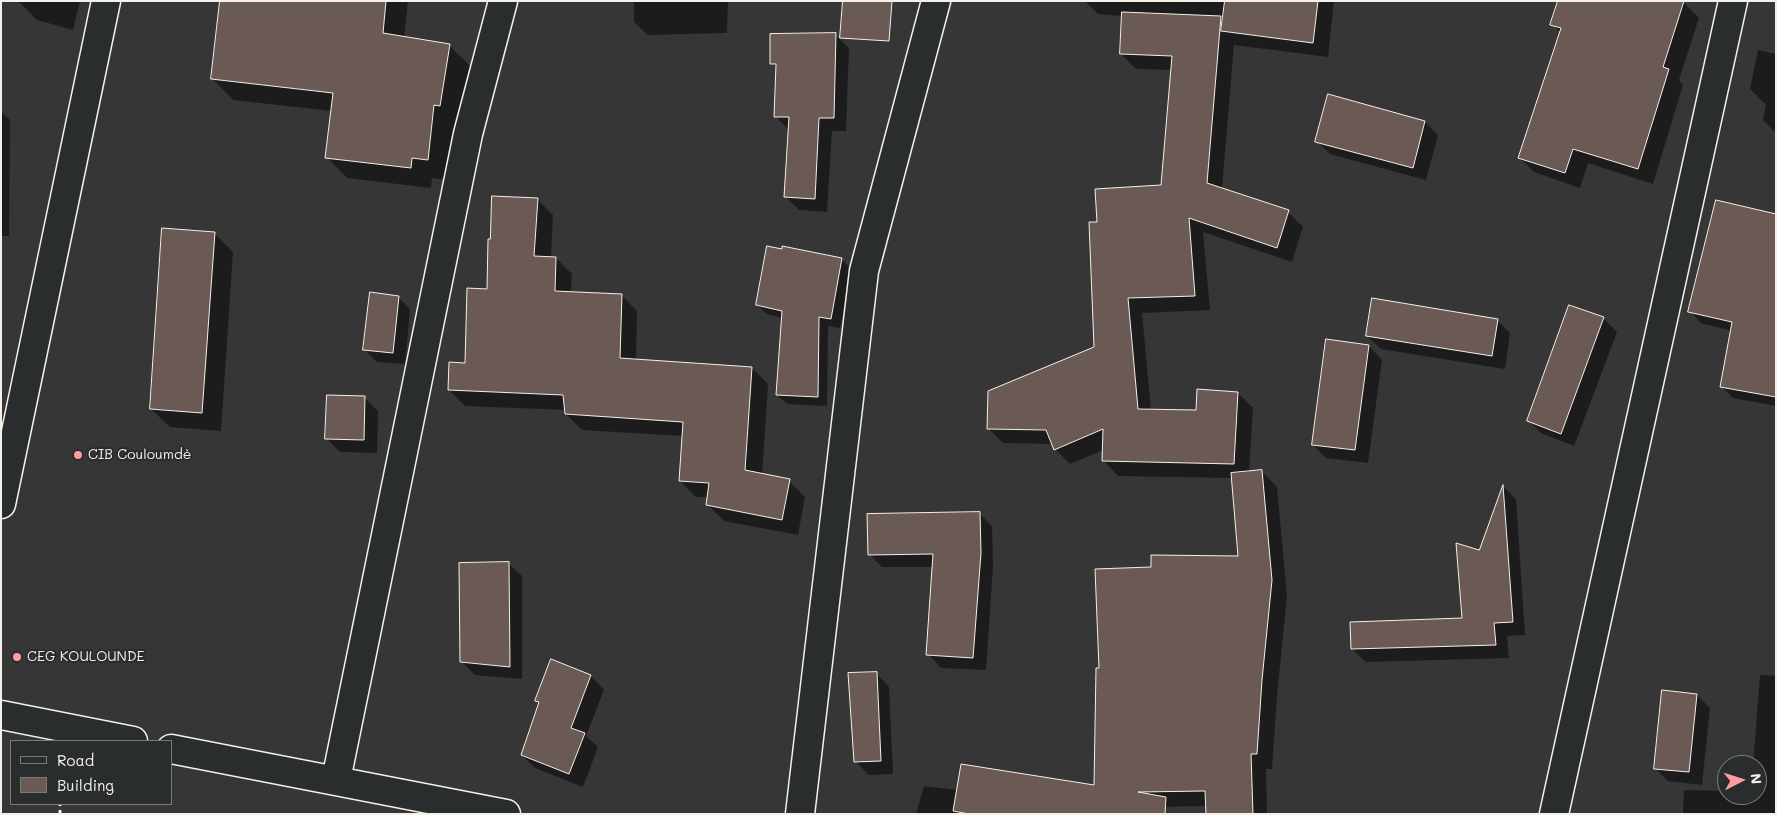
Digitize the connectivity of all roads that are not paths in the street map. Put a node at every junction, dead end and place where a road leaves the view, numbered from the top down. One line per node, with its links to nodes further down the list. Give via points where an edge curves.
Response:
1 (106, 1): 5 (street)
2 (503, 1): 9 (street, via 468,134)
3 (936, 1): 11 (street, via 864,271)
4 (1733, 1): 12 (street)
5 (1, 504)
6 (1, 716): 7 (street)
7 (128, 740)
8 (172, 748): 9 (street)
9 (336, 780): 10 (street)
10 (506, 814)
11 (800, 814)
12 (1554, 814)

